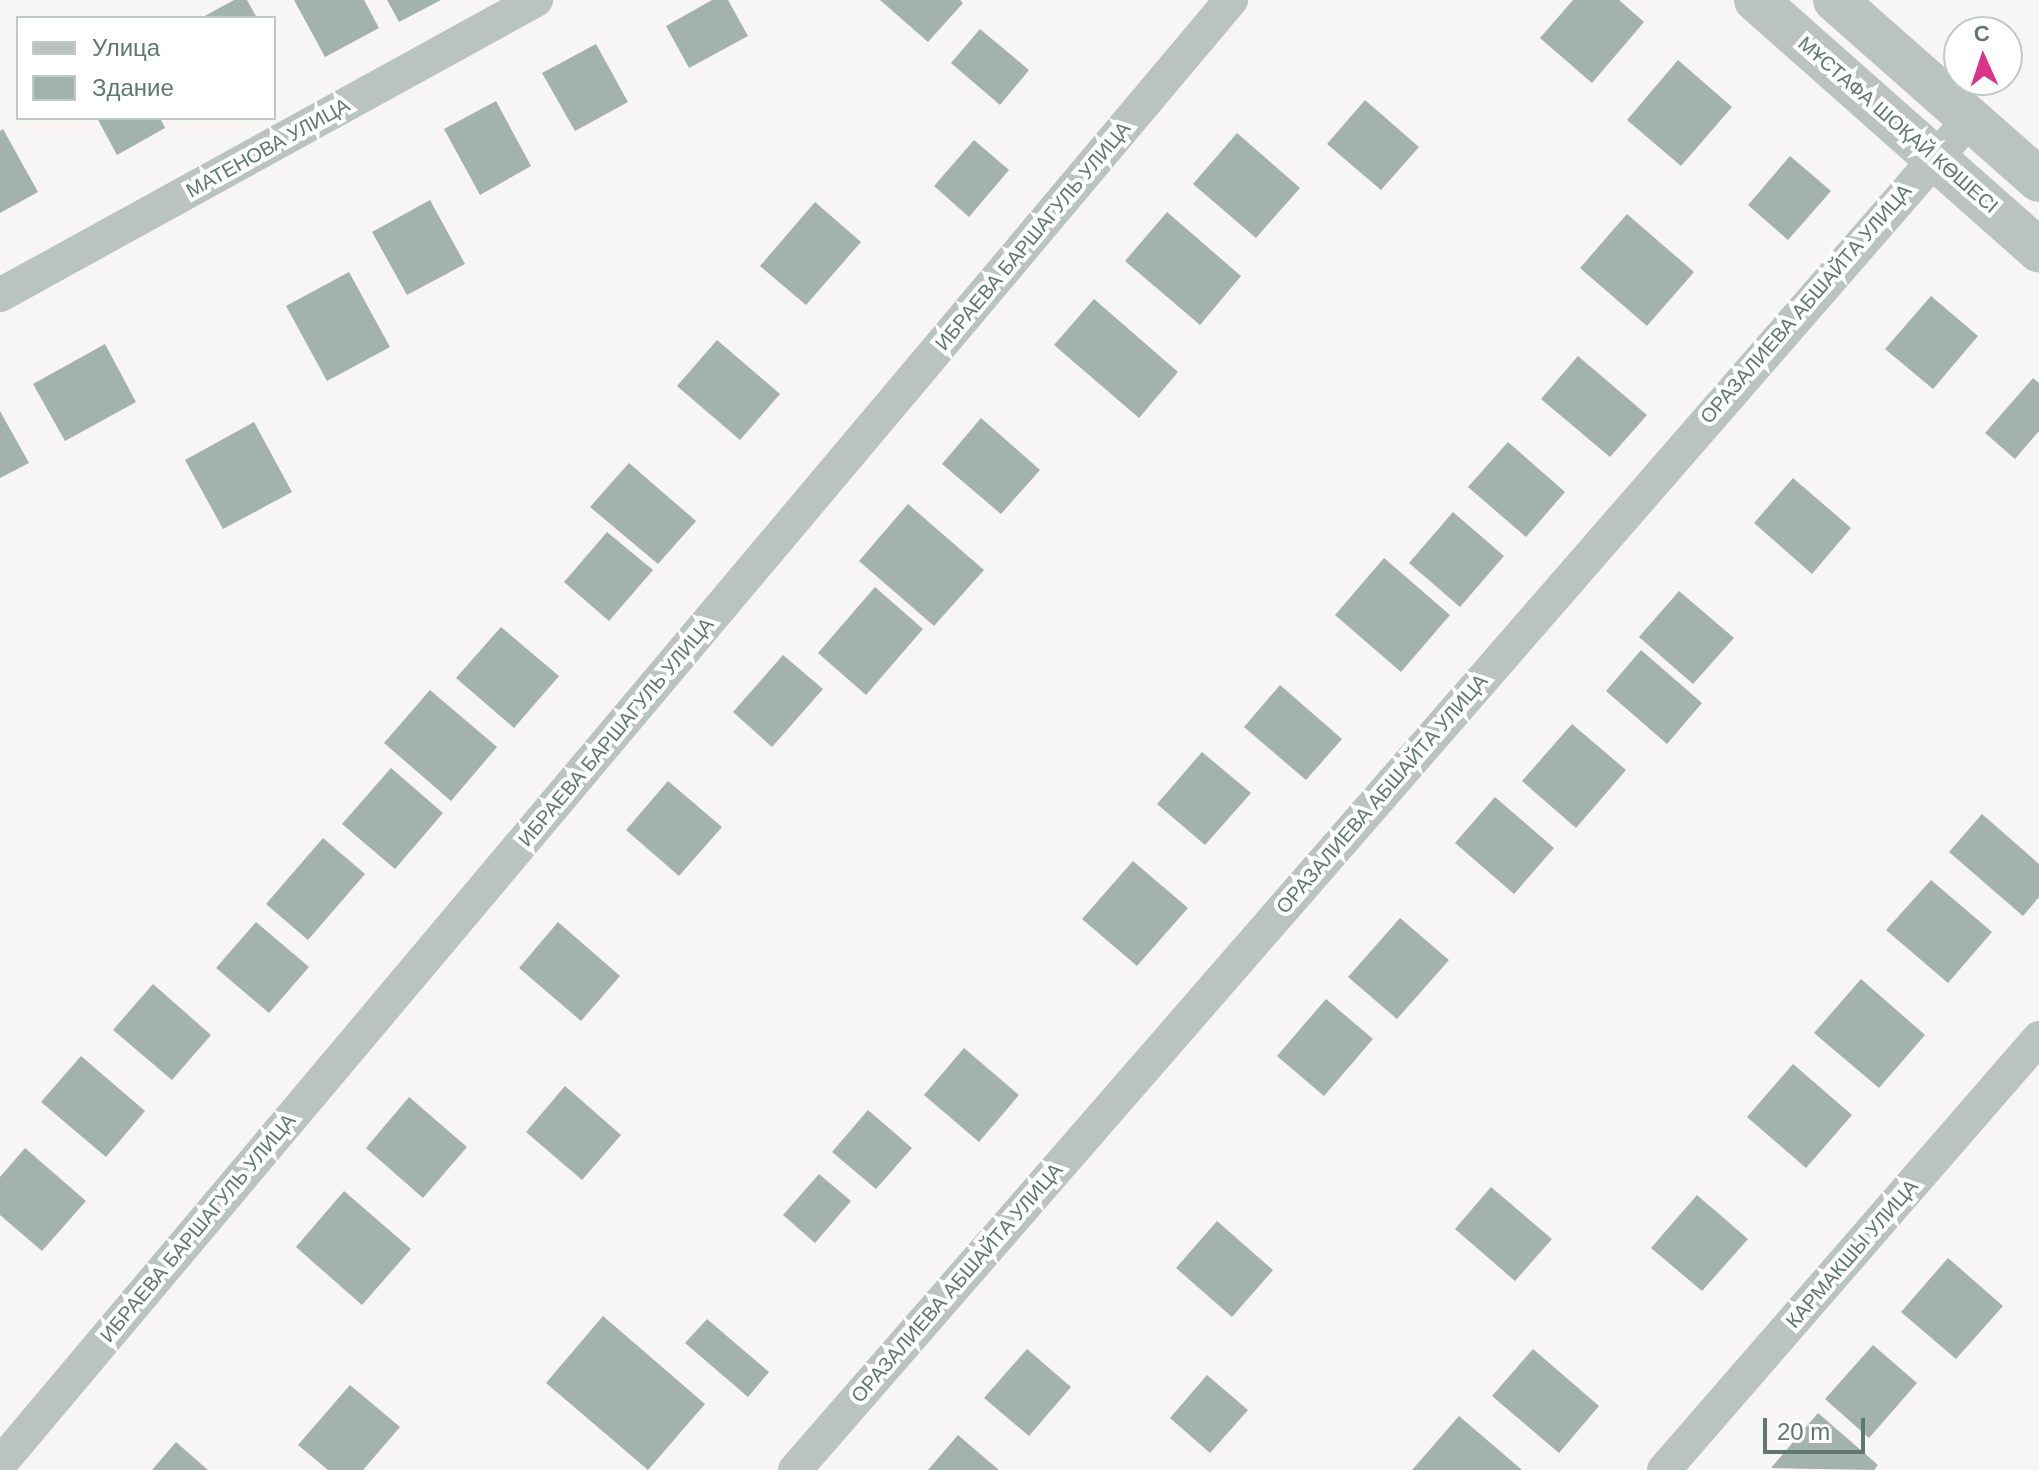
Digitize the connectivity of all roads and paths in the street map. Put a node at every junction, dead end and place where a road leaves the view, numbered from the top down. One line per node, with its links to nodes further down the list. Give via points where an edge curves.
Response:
1 (536, 0): 9 (street, МАТЕНОВА УЛИЦА)
2 (1231, 0): 11 (street, ИБРАЕВА БАРШАГУЛЬ УЛИЦА)
3 (1756, 0): 6 (street, МҰСТАФА ШОҚАЙ КӨШЕСІ)
4 (1835, 0): 5 (street)
5 (1970, 119): 6 (street, ОРАЗАЛИЕВА АБШАЙТА УЛИЦА); 7 (street)
6 (1934, 157): 8 (street, МҰСТАФА ШОҚАЙ КӨШЕСІ); 12 (street, ОРАЗАЛИЕВА АБШАЙТА УЛИЦА)
7 (2039, 180)
8 (2039, 250)
9 (0, 295)
10 (2039, 1038): 13 (street, КАРМАКШЫ УЛИЦА)
11 (0, 1464)
12 (795, 1470)
13 (1664, 1470)

